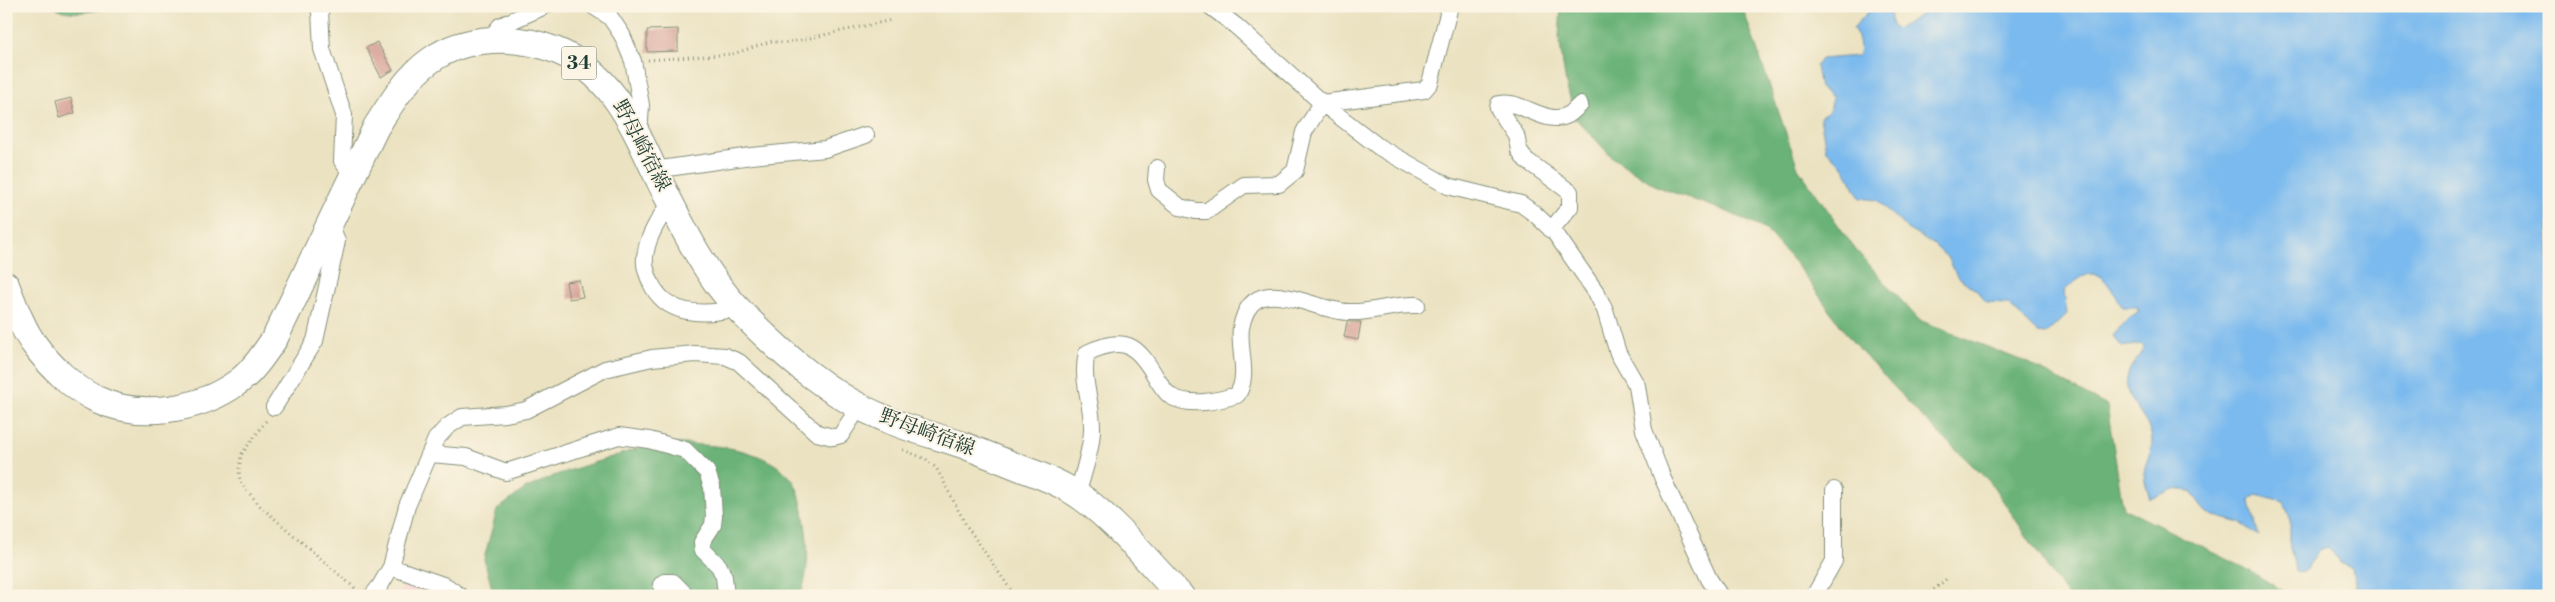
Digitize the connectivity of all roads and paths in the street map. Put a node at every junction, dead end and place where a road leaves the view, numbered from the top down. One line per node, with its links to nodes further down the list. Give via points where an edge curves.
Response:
1 (318, 6): 16 (street, via 322,49 344,115 342,161)
2 (546, 6): 6 (street)
3 (1210, 6): 10 (street)
4 (1450, 6): 10 (street, via 1430,83 1424,90)
5 (596, 7): 9 (street, via 610,17 622,34)
6 (512, 13): 8 (street)
7 (892, 20): 9 (path, via 782,43 772,40 733,54)
8 (488, 41): 12 (main road, 野母崎宿線 / 34, via 518,40 537,44 578,62 613,93); 16 (main road, 野母崎宿線 / 34, via 446,52 430,60 415,74 388,108)
9 (633, 61): 12 (street, via 641,105)
10 (1322, 104): 14 (street, via 1304,132 1295,171 1279,184 1244,186 1207,210 1196,211 1180,207 1159,190); 19 (street, via 1379,147 1448,186 1521,204)
11 (1580, 105): 19 (street, via 1567,116 1556,117 1510,104 1499,104 1498,108 1516,135 1519,150 1526,160 1570,192 1570,207)
12 (639, 135): 15 (main road, 野母崎宿線 / 34)
13 (866, 135): 15 (street, via 825,149)
14 (1157, 168)
15 (654, 170): 17 (main road, 野母崎宿線 / 34)
16 (352, 174): 18 (main road, 野母崎宿線 / 34)
17 (670, 202): 22 (main road, 野母崎宿線 / 34, via 706,267); 22 (street, via 646,250 645,268 653,287 677,310 714,314)
18 (330, 223): 20 (main road, 野母崎宿線 / 34, via 288,314 257,364 239,382 218,394 171,409 117,407 83,392 33,343); 23 (street, via 337,242 315,341)
19 (1551, 230): 39 (street, via 1596,292 1605,310 1618,353 1637,386 1644,430 1663,479)
20 (6, 285)
21 (1417, 305): 28 (street, via 1397,304 1368,312 1348,312 1330,311 1270,294 1256,299 1246,308 1241,328 1241,388 1237,395 1203,402 1170,396 1144,356 1129,345 1108,346 1087,353 1085,381 1092,430)
22 (736, 308): 24 (main road, 野母崎宿線 / 34, via 804,370)
23 (274, 407): 31 (path, via 241,455 240,482 261,507)
24 (859, 407): 25 (main road, 野母崎宿線 / 34); 26 (street, via 841,435 828,437 816,433 738,362 725,356 676,354 604,369 526,410 462,417 436,439)
25 (886, 419): 28 (main road, 野母崎宿線 / 34, via 963,445 1045,478); 37 (path, via 893,440 905,452 926,458 937,469 966,525)
26 (430, 454): 29 (street, via 407,506); 36 (street, via 466,457 506,472 619,436 650,440 684,450 707,472 712,487 713,525 702,542 703,550 720,566)
27 (1834, 490): 40 (street, via 1834,561)
28 (1077, 495): 38 (main road, 野母崎宿線 / 34, via 1094,507)
29 (392, 567): 32 (street); 33 (street, via 446,586)
30 (1949, 577): 41 (path)
31 (362, 596)
32 (372, 596)
33 (460, 596)
34 (665, 596): 35 (street, via 661,585 668,581 683,589)
35 (687, 596)
36 (726, 596)
37 (1015, 596)
38 (1181, 596)
39 (1720, 596)
40 (1814, 596)
41 (1926, 596)

